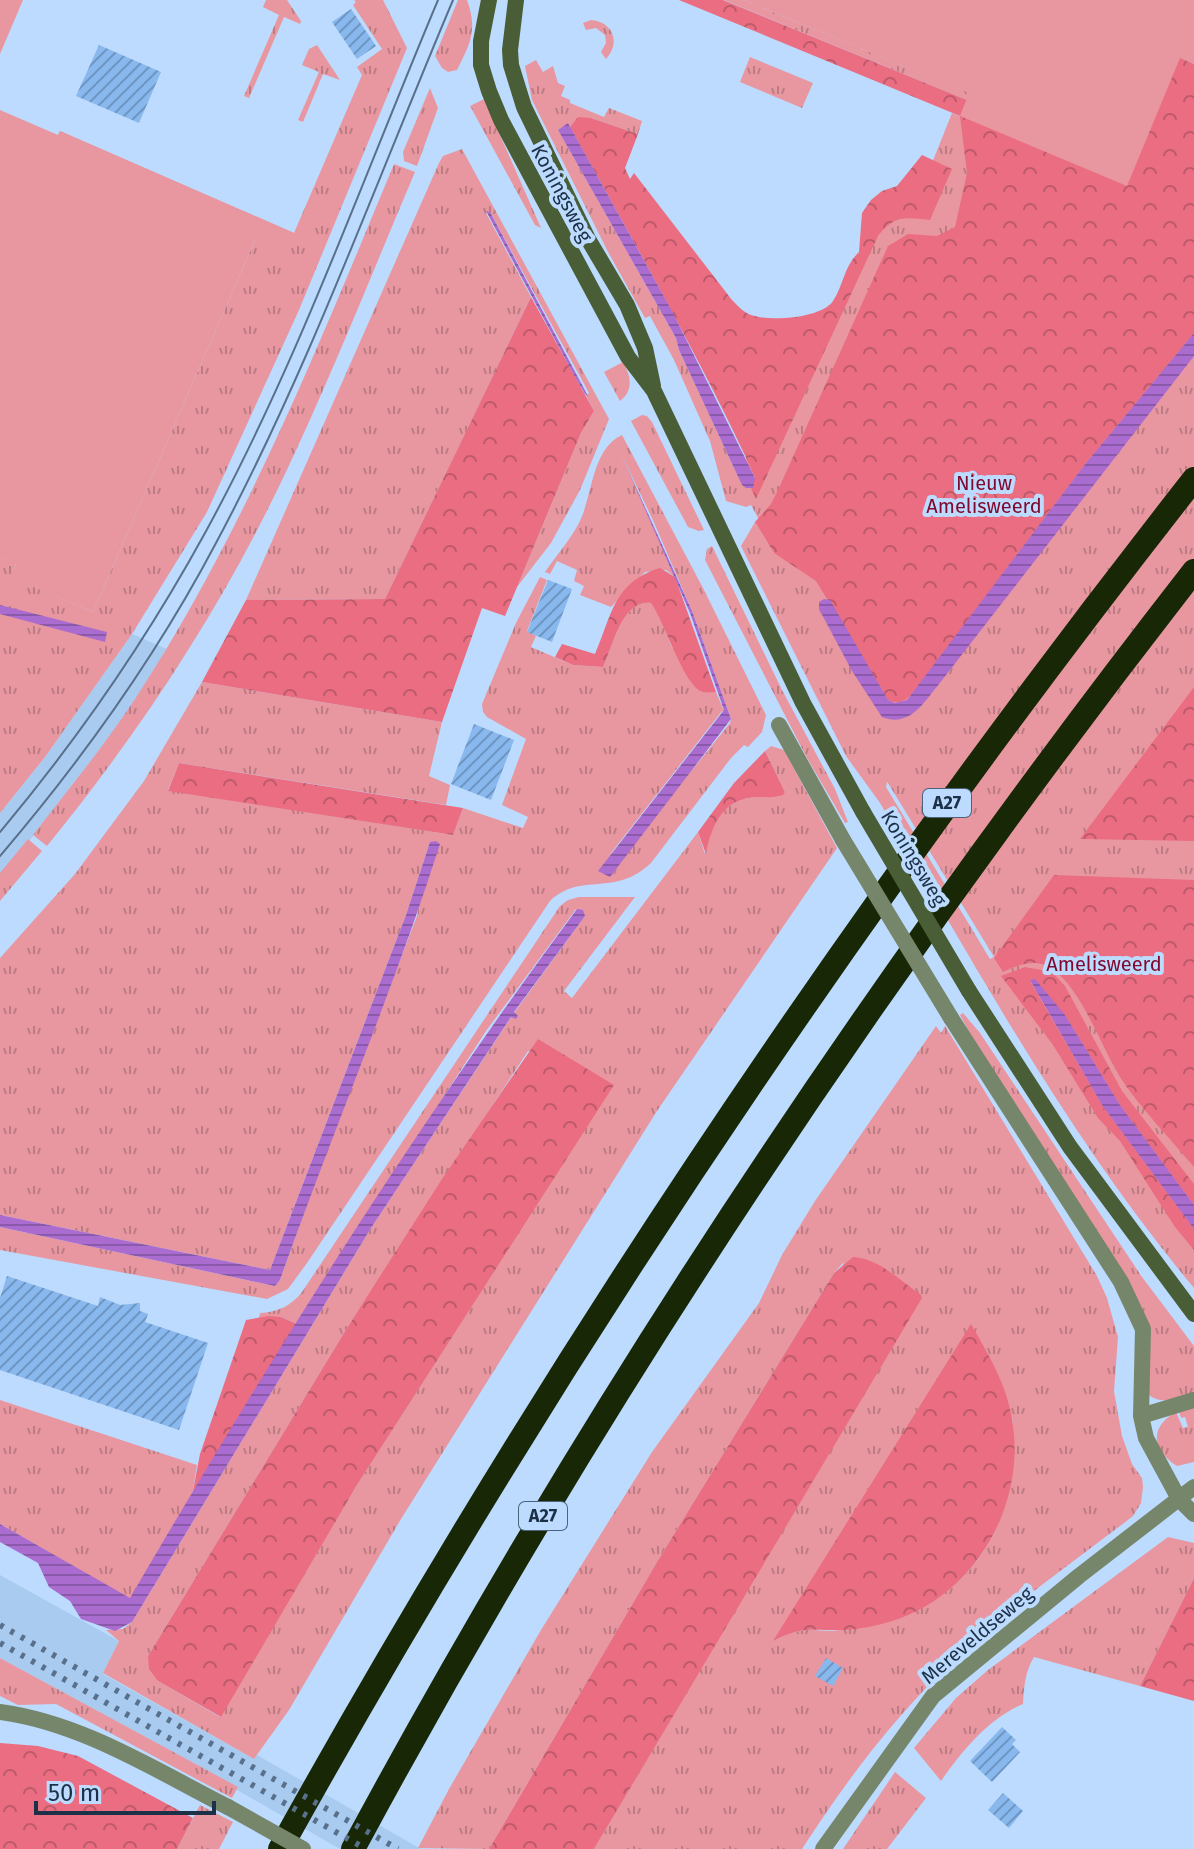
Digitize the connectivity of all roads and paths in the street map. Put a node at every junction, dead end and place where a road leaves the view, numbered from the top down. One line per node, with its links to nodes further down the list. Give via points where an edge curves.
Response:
1 (489, 0): 3 (main road, Koningsweg, via 481,65 501,120 628,357)
2 (516, 0): 3 (main road, Koningsweg, via 510,50 524,107 588,239 627,305 645,348)
3 (654, 391): 7 (main road, Koningsweg, bridge, via 803,703 863,812 1070,1147)
4 (1194, 479): 14 (highway, A27, via 985,750 714,1138 459,1537)
5 (1194, 571): 16 (highway, A27, via 968,870 723,1226 515,1561)
6 (779, 725): 9 (street, bridge, via 951,1018 1121,1282 1143,1329)
7 (1194, 1314)
8 (1194, 1400): 9 (street)
9 (1141, 1416): 11 (street, via 1146,1438)
10 (1194, 1487): 11 (street, Mereveldseweg)
11 (1179, 1499): 12 (street); 17 (street, Mereveldseweg, via 933,1696)
12 (1194, 1514)
13 (0, 1712): 15 (street, bridge, via 74,1730)
14 (280, 1849)
15 (303, 1849)
16 (353, 1849)
17 (823, 1849)

